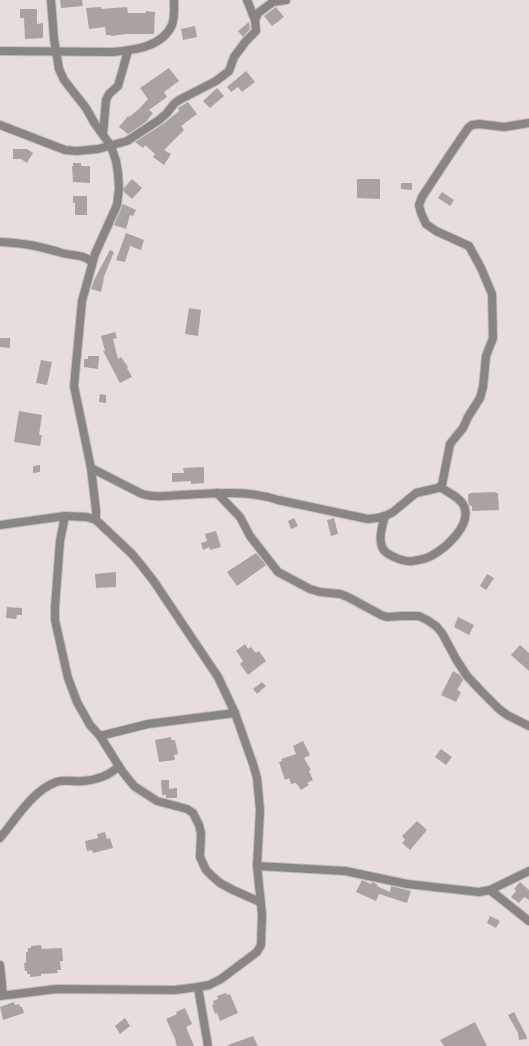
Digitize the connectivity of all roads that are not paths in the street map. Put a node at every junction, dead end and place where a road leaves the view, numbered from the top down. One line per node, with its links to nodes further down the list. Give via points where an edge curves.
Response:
1 (51, 0): 6 (street)
2 (174, 0): 8 (street, via 172,25 160,40)
3 (247, 0): 5 (street)
4 (286, 0): 5 (street, via 273,2 258,13)
5 (255, 20): 12 (street, via 256,31 234,57 229,72 179,100 166,114 135,136)
6 (55, 50): 7 (street); 8 (street); 11 (street, via 64,80)
7 (0, 51)
8 (128, 51): 11 (street, via 118,86 106,100)
9 (529, 123): 16 (street, via 504,127 472,125 451,153 419,205 426,224 469,246 492,294 493,338 486,356 483,387 480,398 463,428 450,444)
10 (0, 125): 12 (street, via 65,150)
11 (103, 134): 12 (street)
12 (111, 146): 14 (street, via 118,173 119,199)
13 (0, 242): 14 (street, via 34,244 83,256)
14 (92, 262): 15 (street, via 82,301 74,386)
15 (91, 468): 17 (street, via 149,495); 20 (street)
16 (440, 486): 19 (street, via 416,493); 19 (street, via 463,504 465,519 459,532 431,556 411,562 398,560 387,554 380,542)
17 (217, 494): 19 (street, via 243,492 368,519); 23 (street, via 240,517 247,533 278,572 310,589 348,597 381,615 419,616 427,620 442,633 463,670 481,691 507,715)
18 (65, 516): 20 (street); 21 (street); 24 (street, via 60,541 55,620 71,687 90,725)
19 (385, 516)
20 (96, 520): 22 (street, via 132,554 155,583 209,663)
21 (0, 525)
22 (235, 713): 24 (street, via 148,724); 27 (street, via 257,778 260,817)
23 (529, 726)
24 (100, 736): 25 (street)
25 (119, 766): 26 (street, via 114,771 83,781 55,782 23,809); 30 (street, via 140,790 157,800 193,813 200,828 200,857 206,870 220,883)
26 (0, 838)
27 (257, 866): 29 (street, via 331,869 407,884 479,892); 30 (street)
28 (529, 871): 29 (street)
29 (490, 890): 31 (street)
30 (260, 902): 33 (street, via 262,938 257,952 221,979)
31 (529, 921)
32 (0, 965): 34 (street)
33 (198, 987): 34 (street, via 123,991 56,989); 35 (street)
34 (2, 996)
35 (208, 1046)

